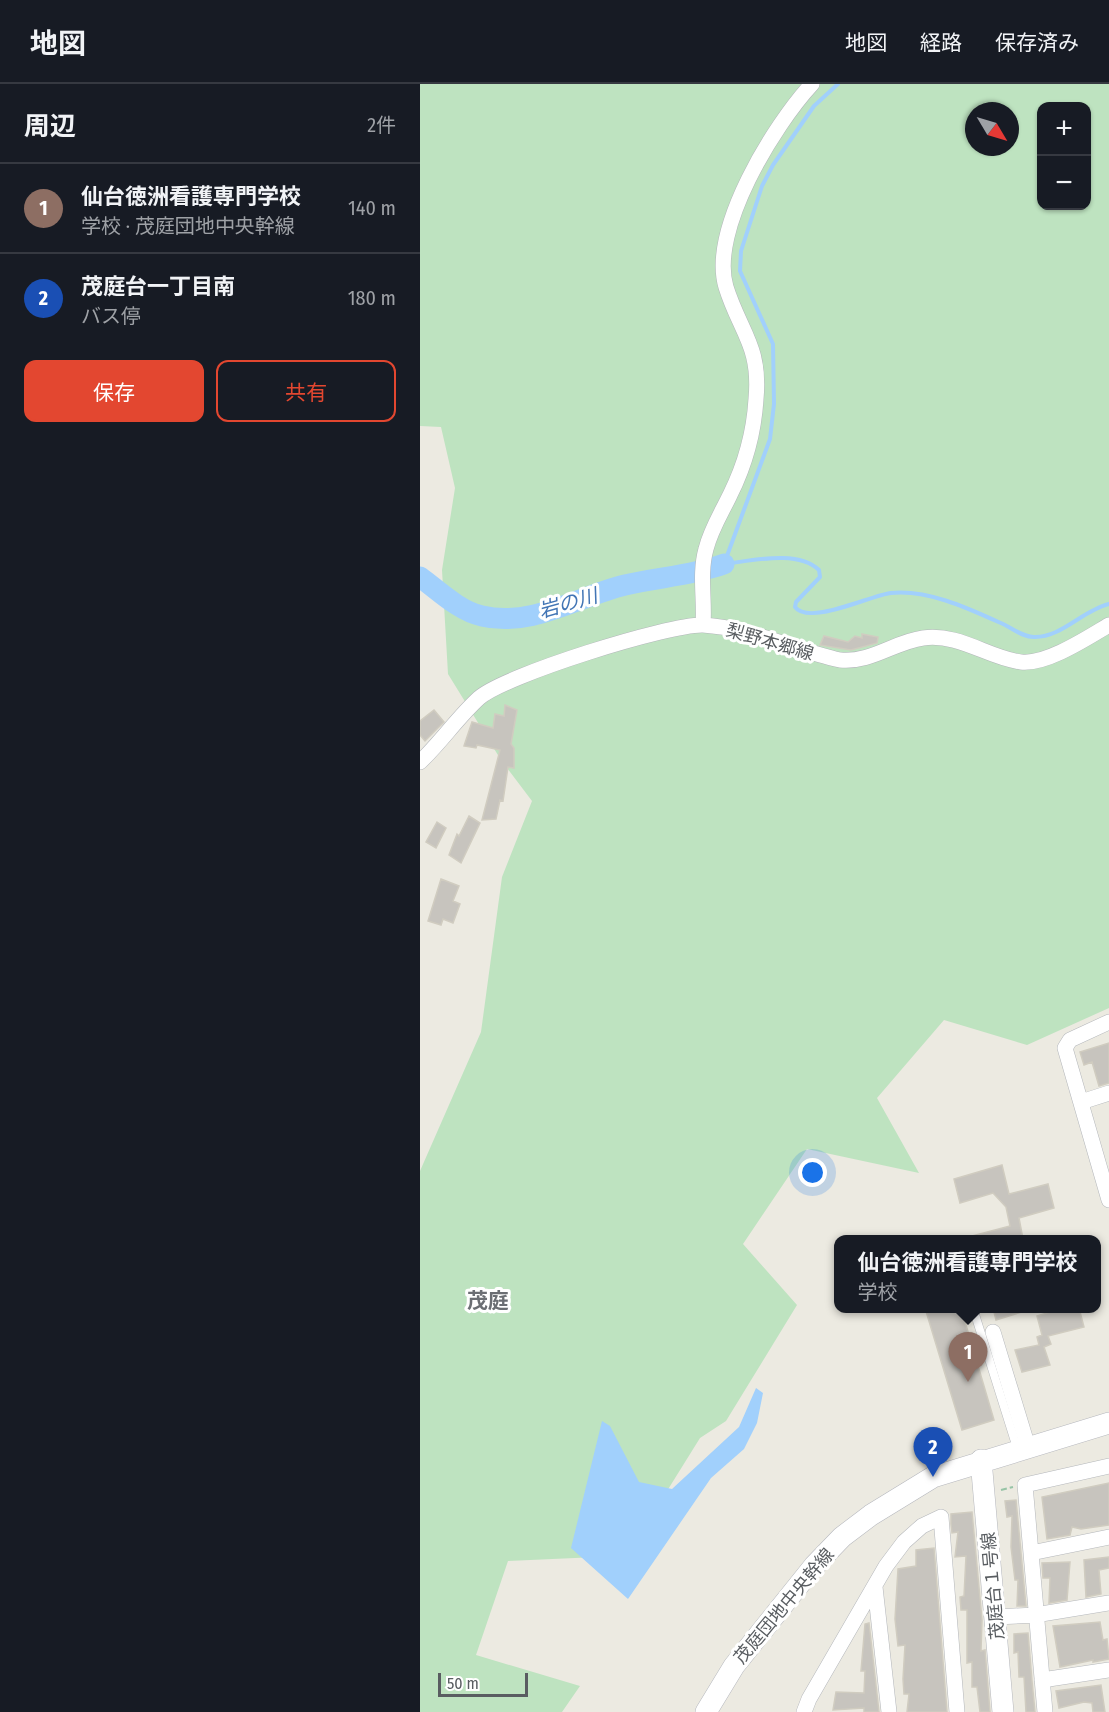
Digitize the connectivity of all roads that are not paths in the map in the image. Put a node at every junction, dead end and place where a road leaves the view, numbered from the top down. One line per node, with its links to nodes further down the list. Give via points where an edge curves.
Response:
1 (812, 84): 2 (street, via 763,154 735,207 724,246 722,268 726,285 755,354 756,398 745,458 713,530 704,561)
2 (703, 626): 3 (street, 梨野本郷線, via 760,635 840,660 864,658 924,638 965,642 1020,662 1054,654); 4 (street, 梨野本郷線, via 680,628 593,652 499,685 479,698)
3 (1109, 626)
4 (420, 762)
5 (1109, 1022): 7 (street, via 1070,1040 1065,1048)
6 (1109, 1093): 7 (street)
7 (1081, 1101): 8 (street)
8 (1104, 1163): 9 (street)
9 (1109, 1200)
10 (974, 1313): 13 (lane)
11 (993, 1332): 13 (street)
12 (1109, 1423): 13 (street, 茂庭団地中央幹線)
13 (1023, 1448): 14 (street, 茂庭団地中央幹線)
14 (981, 1460): 21 (street, 茂庭台１号線); 24 (street, 茂庭団地中央幹線, via 933,1477 842,1537 734,1666)
15 (1109, 1466): 17 (street, via 1025,1485)
16 (1109, 1537): 17 (street)
17 (1031, 1553): 20 (street)
18 (875, 1587): 25 (street); 26 (street); 27 (street, via 904,1542 922,1526 941,1517)
19 (1109, 1603): 20 (street)
20 (1035, 1615): 21 (street); 23 (street)
21 (996, 1617): 28 (street, 茂庭台１号線)
22 (1109, 1670): 23 (street)
23 (1042, 1680): 29 (street)
24 (706, 1712)
25 (804, 1712)
26 (889, 1712)
27 (957, 1712)
28 (1002, 1712)
29 (1045, 1712)

